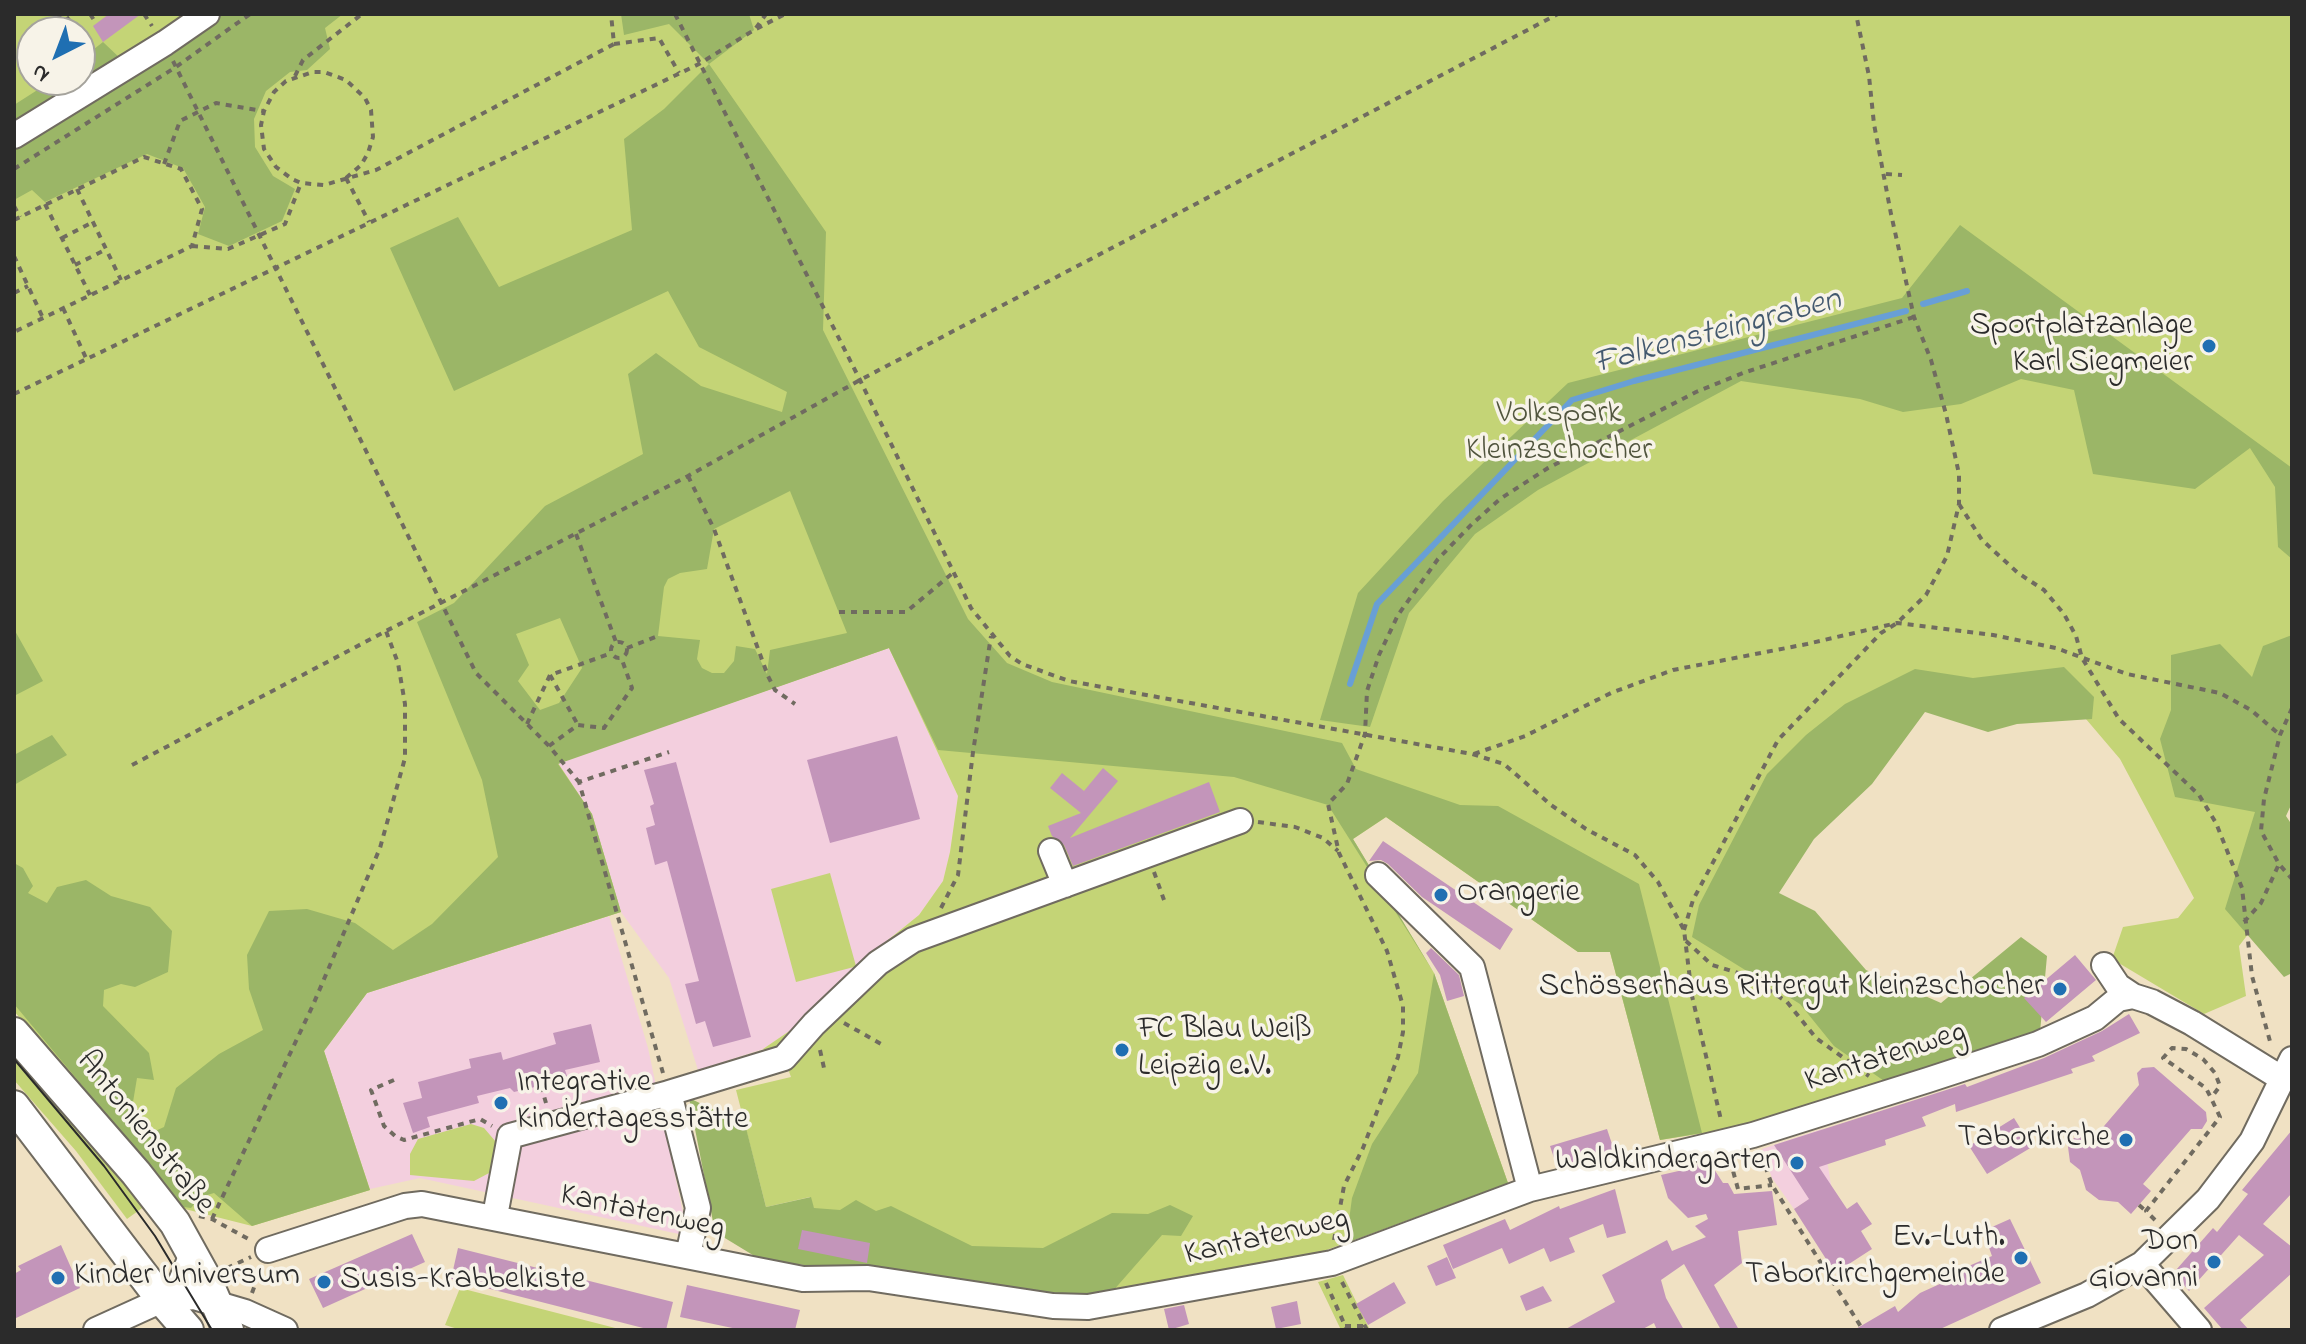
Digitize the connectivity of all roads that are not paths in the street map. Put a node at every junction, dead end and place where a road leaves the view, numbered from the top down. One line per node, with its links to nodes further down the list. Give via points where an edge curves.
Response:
1 (207, 14): 2 (street)
2 (178, 23): 3 (street)
3 (14, 136)
4 (1240, 821): 7 (street)
5 (1051, 851): 7 (street)
6 (1378, 875): 14 (street, via 1472,967)
7 (1065, 885): 12 (street, via 913,940 878,963 784,1058)
8 (2104, 965): 9 (street, via 2118,986)
9 (2133, 996): 11 (street); 14 (street, Kantatenweg, via 2118,999 2095,1018 2038,1044 1753,1135)
10 (14, 1033): 17 (main road, Antonienstraße, via 136,1173)
11 (2286, 1069): 19 (street, via 2252,1141 2208,1199)
12 (669, 1093): 15 (street, via 510,1136); 18 (street, via 698,1208)
13 (19, 1121): 20 (main road)
14 (1530, 1189): 18 (street, Kantatenweg, via 1325,1265 1088,1307 868,1278 803,1279)
15 (495, 1216): 16 (street, Kantatenweg, via 438,1205 405,1206); 18 (street, Kantatenweg)
16 (268, 1250)
17 (192, 1254): 20 (street, via 184,1280); 21 (main road, Antonienstraße)
18 (688, 1256)
19 (2142, 1264): 25 (street, via 2087,1295); 26 (street)
20 (162, 1300): 21 (street, via 185,1296); 22 (street); 23 (main road)
21 (223, 1317): 24 (street, via 245,1312)
22 (96, 1330)
23 (188, 1330)
24 (285, 1330)
25 (2002, 1330)
26 (2199, 1330)

